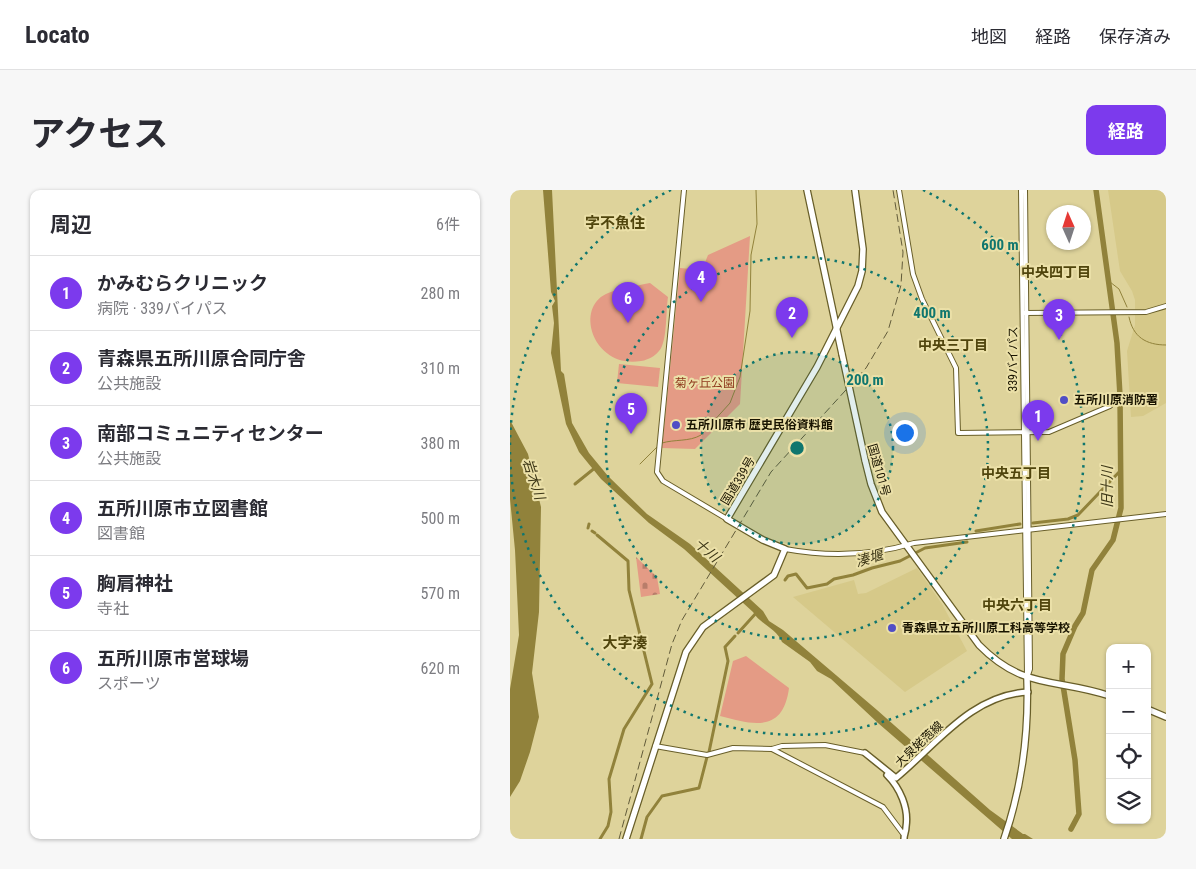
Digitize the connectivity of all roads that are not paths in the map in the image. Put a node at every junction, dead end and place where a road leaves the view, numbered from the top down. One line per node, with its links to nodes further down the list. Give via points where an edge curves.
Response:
1 (684, 190): 13 (street, via 658,444 658,476)
2 (807, 190): 9 (highway, 国道101号)
3 (855, 190): 9 (highway, 国道339号, via 863,249 862,270 855,295)
4 (899, 190): 11 (street, via 913,274 956,368 958,434)
5 (1021, 190): 8 (street, 339バイパス)
6 (1025, 190): 8 (street)
7 (1166, 306): 8 (street, via 1154,311 1134,312)
8 (1024, 313): 11 (street, 339バイパス)
9 (837, 330): 13 (highway, 国道339号); 15 (highway, 国道101号, bridge, via 877,501)
10 (1110, 406): 11 (street, via 1049,432)
11 (1025, 432): 14 (street, 339バイパス)
12 (1166, 514): 14 (street)
13 (727, 519): 16 (highway, 国道339号)
14 (1027, 530): 15 (street); 17 (street, 339バイパス)
15 (906, 545): 16 (street, via 846,555); 17 (highway, 国道101号, via 979,645 1004,667)
16 (785, 549): 22 (highway, via 778,569 763,584 698,632 686,652)
17 (1027, 678): 18 (highway); 19 (highway, 国道101号)
18 (1028, 692): 24 (main road, 大泉姥萢線, via 1014,693 969,712 896,778); 27 (highway, via 1024,754)
19 (1106, 695)
20 (1151, 711): 21 (highway)
21 (1165, 716)
22 (655, 746): 23 (street, via 707,755 733,748); 26 (highway)
23 (772, 749): 24 (street, via 825,745); 25 (street, via 884,806)
24 (865, 753): 25 (main road, 大泉姥萢線, via 900,790 906,820)
25 (904, 837)
26 (626, 839)
27 (1004, 839)

